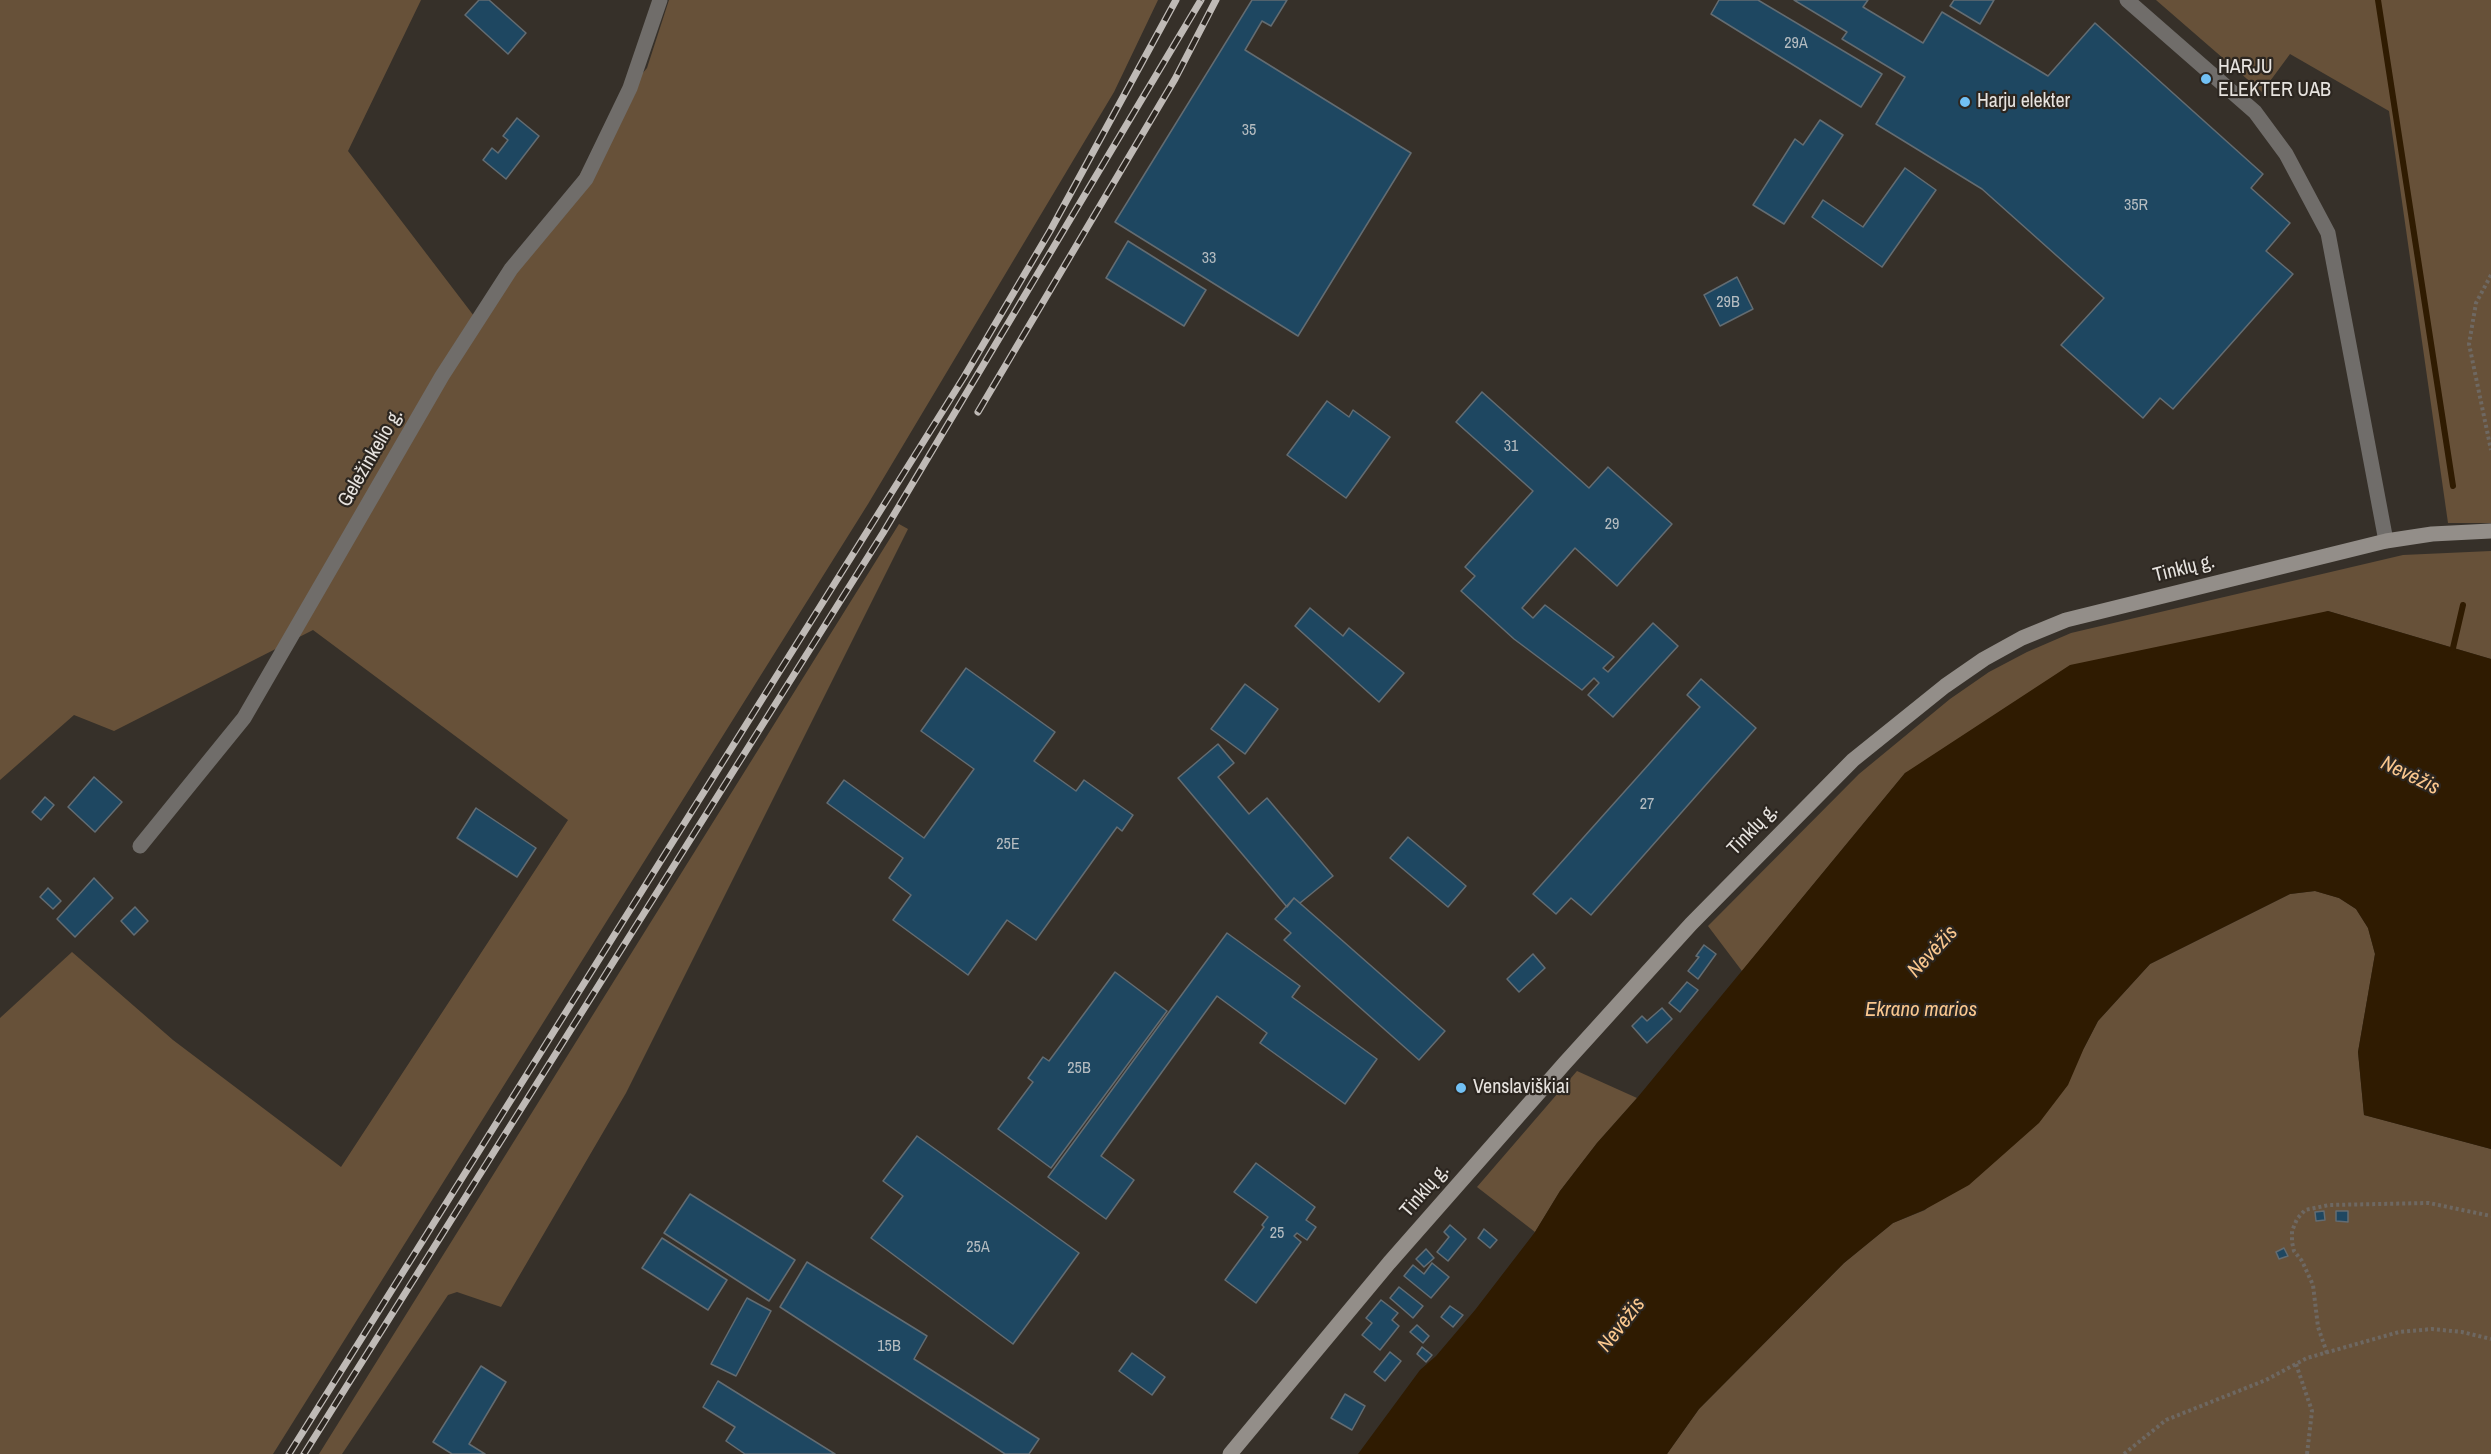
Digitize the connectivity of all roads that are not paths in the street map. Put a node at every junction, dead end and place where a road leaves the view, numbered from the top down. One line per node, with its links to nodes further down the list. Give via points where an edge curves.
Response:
1 (660, 0): 5 (street, Geležinkelio g., via 630,88 586,179 511,269 442,376 244,718)
2 (2127, 0): 4 (street, via 2255,112 2286,154 2328,233)
3 (2491, 531): 4 (main road, Tinklų g.)
4 (2386, 541): 6 (main road, Tinklų g., via 2066,620 1984,659 1935,693 1853,760 1691,924 1389,1263)
5 (140, 846)
6 (1230, 1454)

